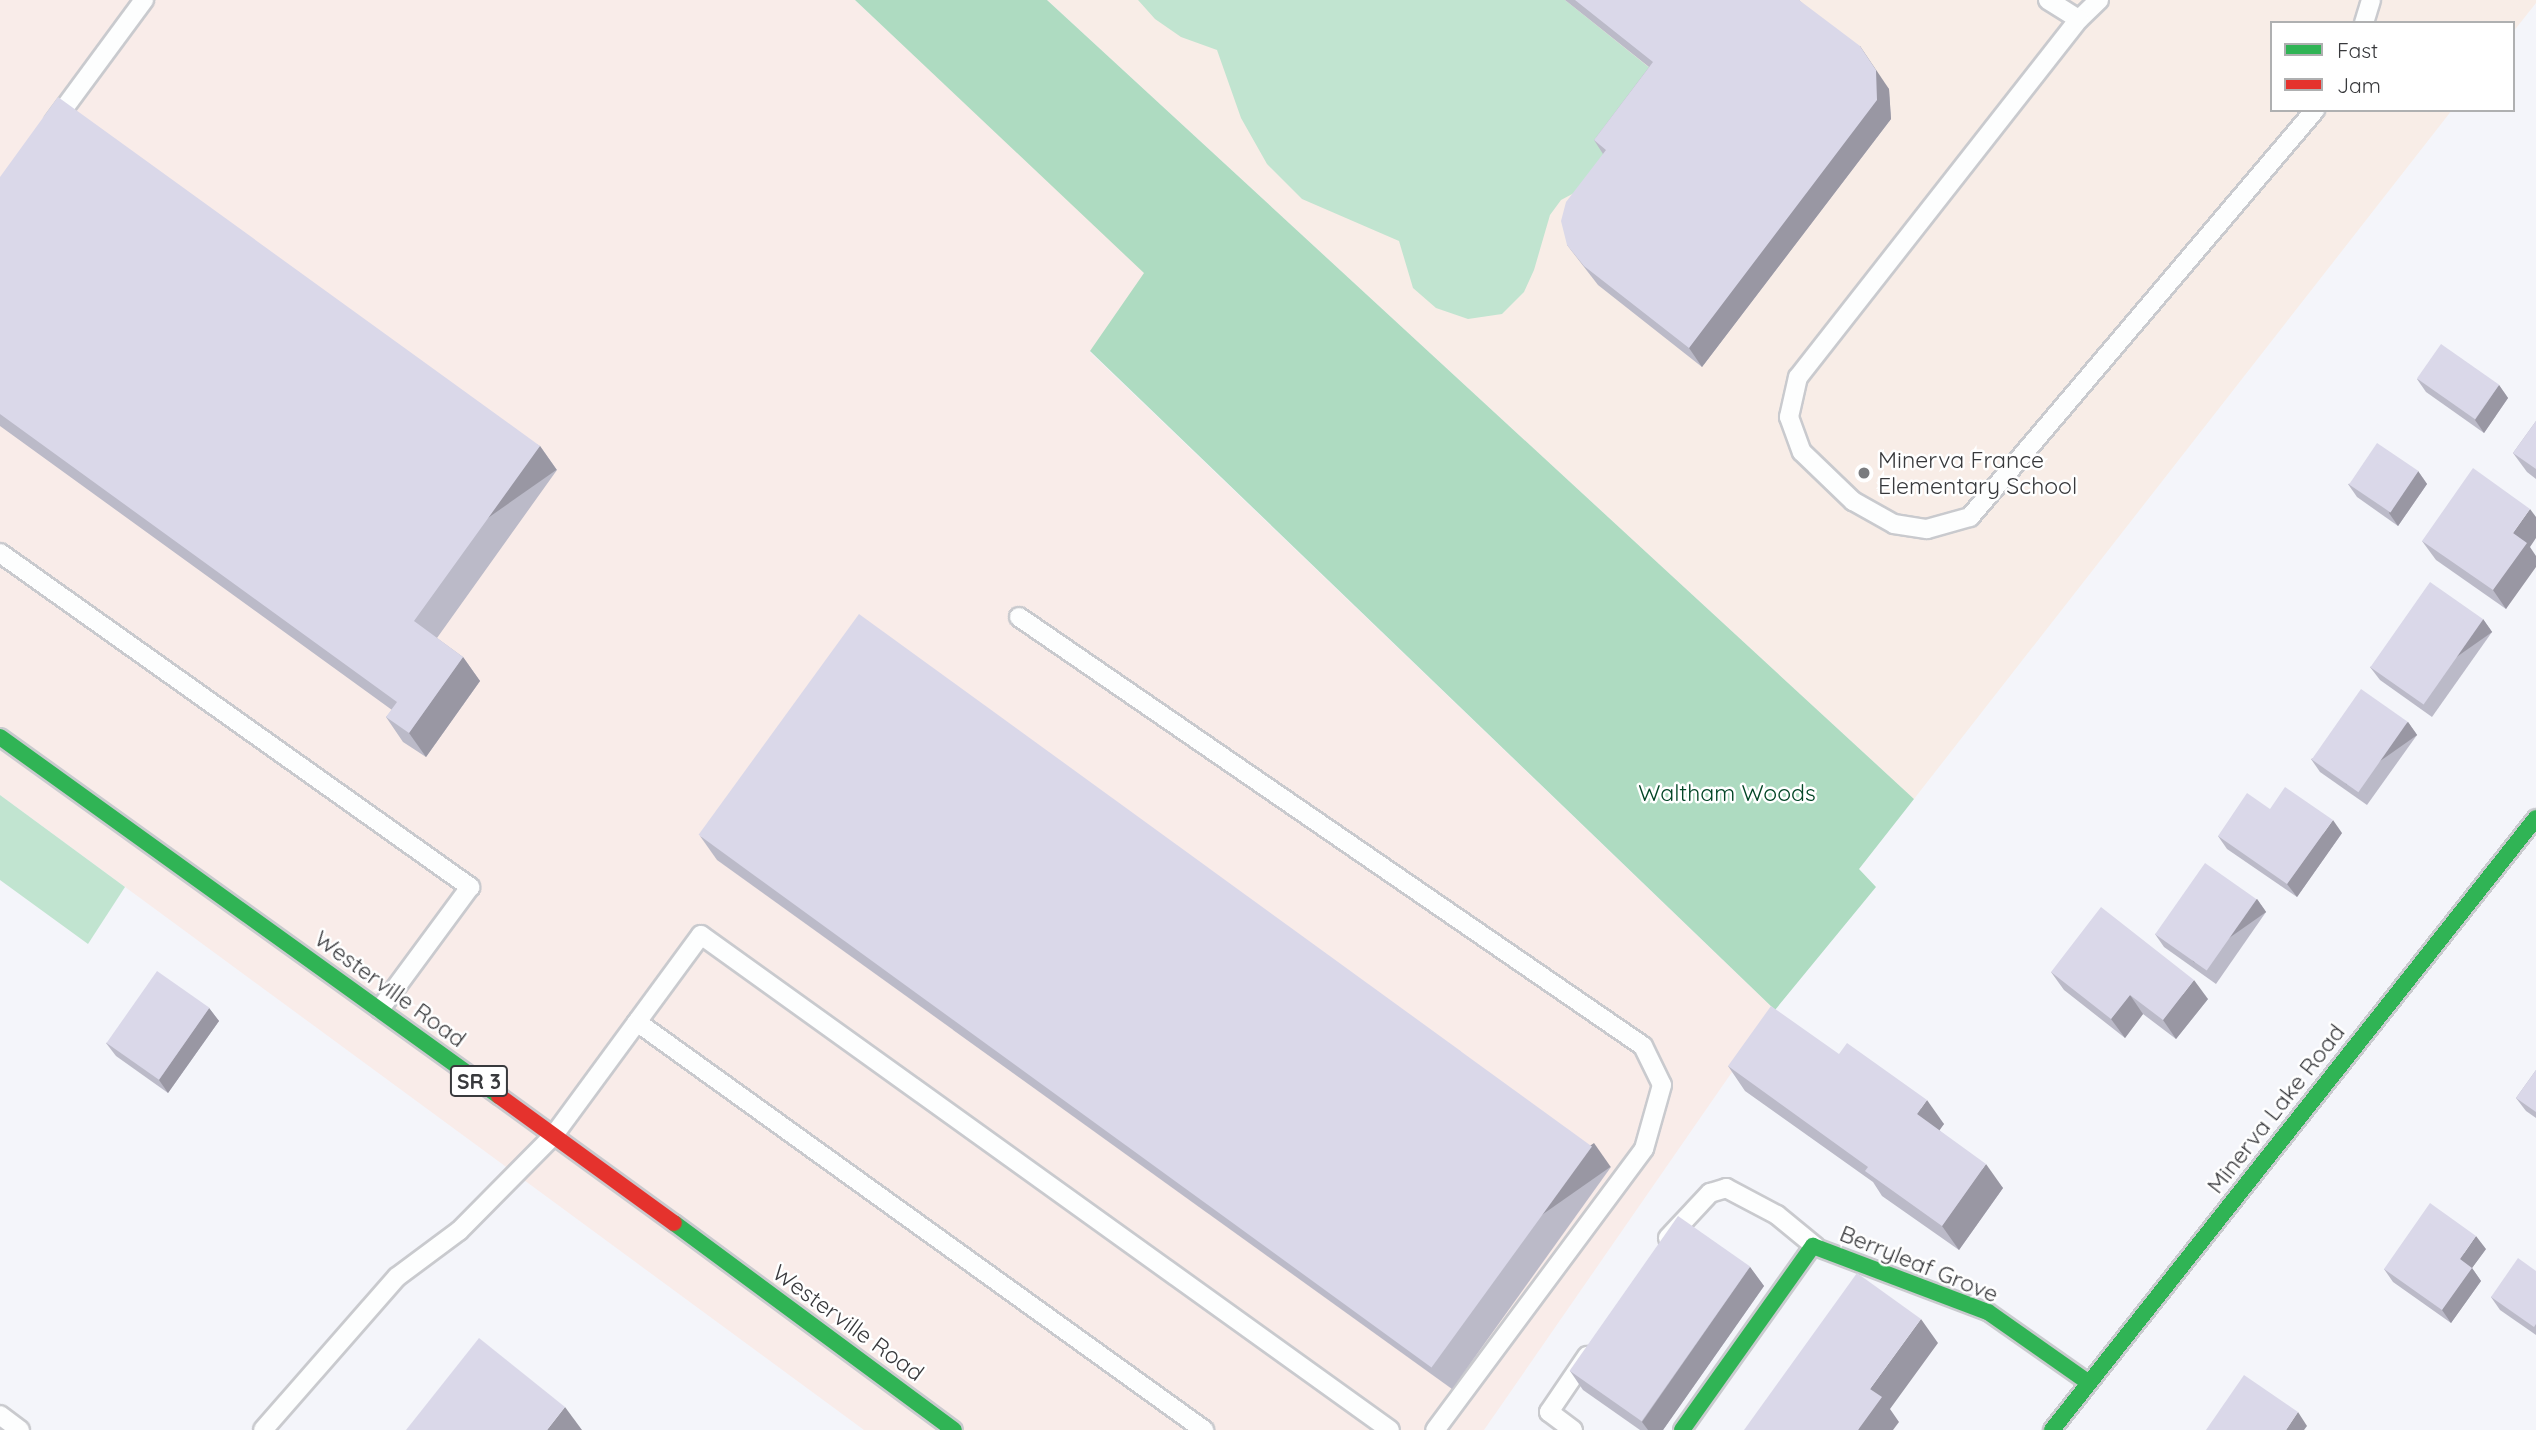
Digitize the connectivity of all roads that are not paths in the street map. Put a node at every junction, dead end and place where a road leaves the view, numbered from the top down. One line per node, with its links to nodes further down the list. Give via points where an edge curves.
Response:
1 (144, 0): 8 (lane)
2 (2048, 0): 5 (lane)
3 (2099, 0): 5 (lane)
4 (2371, 0): 6 (lane)
5 (2079, 19): 7 (lane, via 1798,377 1789,417 1802,452 1853,500 1894,524 1927,529 1970,517)
6 (2365, 21)
7 (2313, 112)
8 (40, 141)
9 (0, 553): 13 (lane, via 470,887)
10 (1019, 617): 26 (lane, via 1643,1046 1662,1085 1644,1149)
11 (0, 737): 13 (street, Westerville Road / SR 3)
12 (2536, 818): 19 (street, Minerva Lake Road)
13 (380, 1009): 15 (street, Westerville Road / SR 3)
14 (636, 1022): 15 (lane); 24 (lane); 25 (lane, via 701,934)
15 (554, 1135): 22 (lane, via 459,1231 397,1277); 23 (street, Westerville Road / SR 3)
16 (1816, 1247): 17 (lane, via 1777,1215 1726,1188 1710,1193 1678,1225); 19 (street, Berryleaf Grove, via 1988,1312); 28 (street, Berryleaf Grove)
17 (1655, 1258)
18 (1594, 1346): 27 (lane, via 1549,1412)
19 (2089, 1383): 29 (street, Minerva Lake Road)
20 (0, 1415): 21 (lane)
21 (20, 1430)
22 (263, 1430)
23 (954, 1430)
24 (1203, 1430)
25 (1390, 1430)
26 (1435, 1430)
27 (1573, 1430)
28 (1682, 1430)
29 (2052, 1430)

